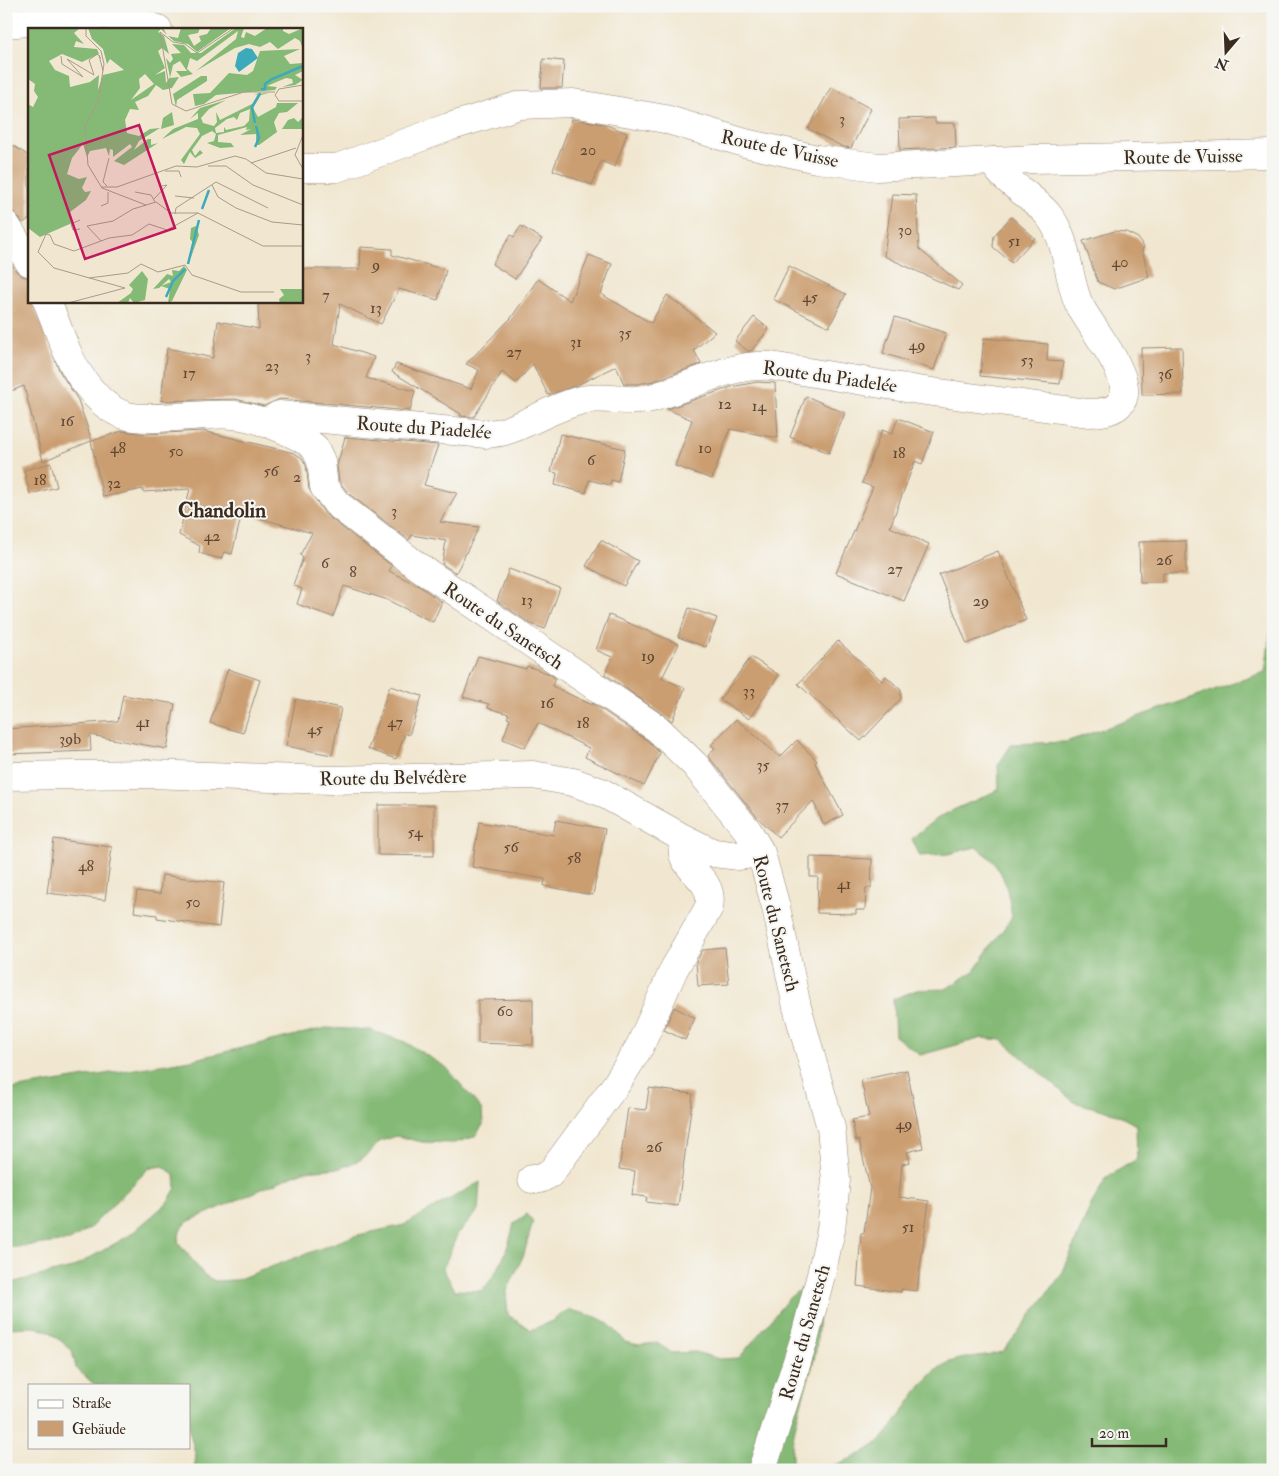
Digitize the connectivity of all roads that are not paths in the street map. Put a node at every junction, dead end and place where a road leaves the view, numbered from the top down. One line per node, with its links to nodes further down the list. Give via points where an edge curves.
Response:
1 (6, 24): 2 (street, via 105,15)
2 (155, 28)
3 (1273, 154): 4 (street, Route de Vuisse)
4 (993, 161): 5 (street, Route de Vuisse, via 877,168 817,159 745,143 665,119 573,103 520,105 337,168); 9 (street, Route du Piadelée, via 1000,175 1035,200 1056,228 1079,304 1122,376 1121,401 1105,413 1078,412 751,365 637,401 584,400 556,408 508,430 486,434 279,415)
5 (302, 168)
6 (6, 225): 7 (street)
7 (28, 260)
8 (47, 302): 9 (street, Route du Sanetsch, via 80,376 91,391 116,411 138,417 232,414)
9 (265, 423): 12 (street, Route du Sanetsch, via 303,439 315,448 321,461 322,482 327,494 371,532 658,729 700,770 748,831)
10 (6, 776): 11 (street, Route du Belvédère, via 140,774 330,780 533,775 573,782 601,792)
11 (684, 839): 12 (street, Route du Belvédère, via 714,853 739,856); 13 (street, via 683,859 707,885 711,897 709,907 674,969 640,1046 617,1084 550,1174)
12 (761, 853): 14 (street, Route du Sanetsch, via 797,1007 831,1128 836,1174 831,1230 821,1275 804,1340)
13 (532, 1179)
14 (762, 1470)

